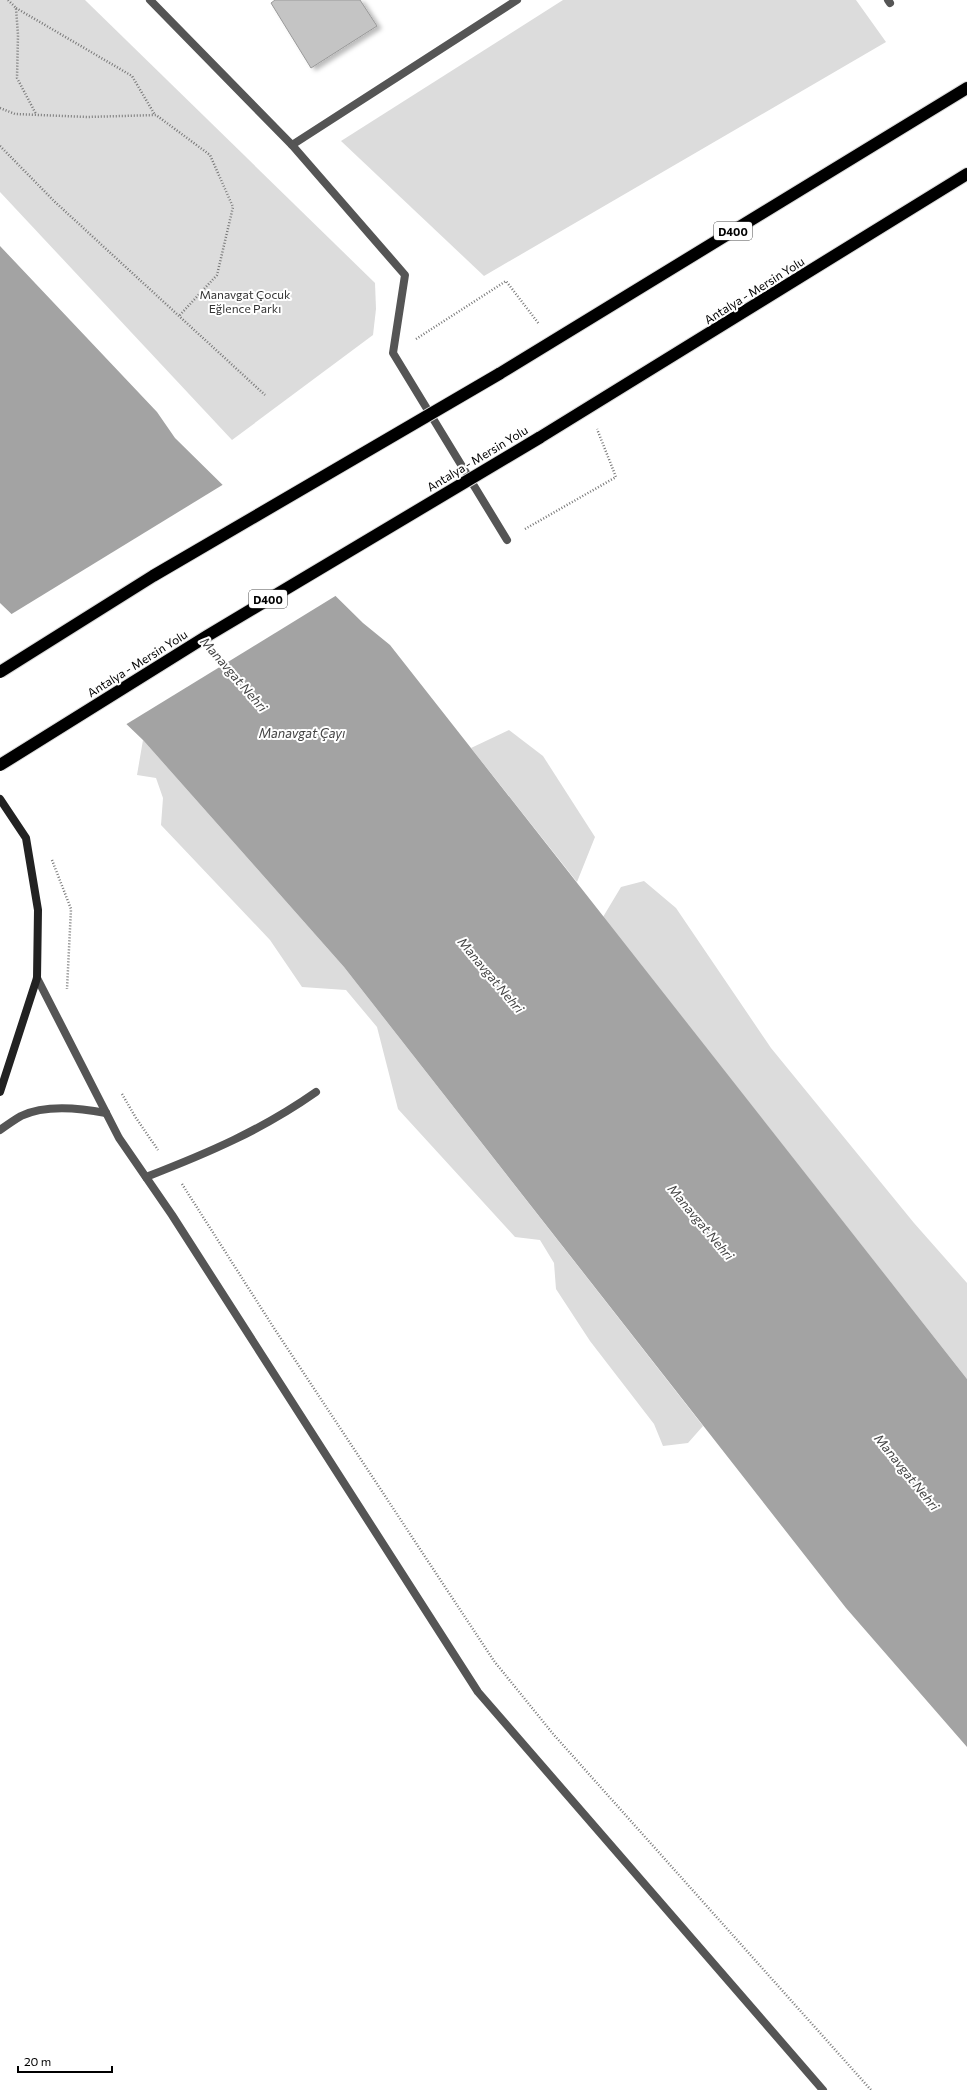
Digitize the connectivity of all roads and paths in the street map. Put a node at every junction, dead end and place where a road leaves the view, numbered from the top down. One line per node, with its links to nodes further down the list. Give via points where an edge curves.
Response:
1 (8, 0): 5 (path)
2 (150, 0): 11 (street)
3 (499, 0): 6 (street)
4 (517, 0): 6 (street)
5 (16, 8): 9 (path, via 16,78); 10 (path, via 132,76)
6 (504, 8): 11 (street)
7 (967, 88): 15 (highway, D400)
8 (0, 108): 9 (path, via 15,114)
9 (36, 115): 10 (path)
10 (156, 115): 14 (path, via 210,155 233,207 216,275)
11 (292, 145): 16 (street, via 404,275)
12 (0, 146): 14 (path, via 55,202)
13 (967, 174): 18 (highway, Antalya - Mersin Yolu / D400)
14 (179, 316): 17 (path)
15 (552, 342): 16 (path, via 506,281); 20 (highway, D400, bridge, via 153,576)
16 (393, 353): 19 (street)
17 (265, 395)
18 (588, 409): 19 (path, via 616,477); 21 (highway, Antalya - Mersin Yolu / D400, bridge, via 207,636)
19 (507, 540)
20 (0, 672)
21 (0, 765)
22 (0, 799): 24 (main road, via 26,838 38,910)
23 (51, 857): 25 (path, via 71,909)
24 (37, 978): 27 (main road); 31 (street)
25 (67, 996)
26 (0, 1069): 27 (main road)
27 (5, 1077): 29 (main road)
28 (120, 1091): 33 (path)
29 (0, 1092)
30 (316, 1092): 33 (street, via 284,1115 222,1147)
31 (106, 1113): 32 (street, via 81,1108 39,1111 22,1116); 34 (street, via 119,1138)
32 (0, 1130)
33 (170, 1167): 34 (street); 36 (path, via 494,1661 554,1735)
34 (146, 1177): 35 (street, via 478,1692)
35 (823, 2090)
36 (871, 2090)

